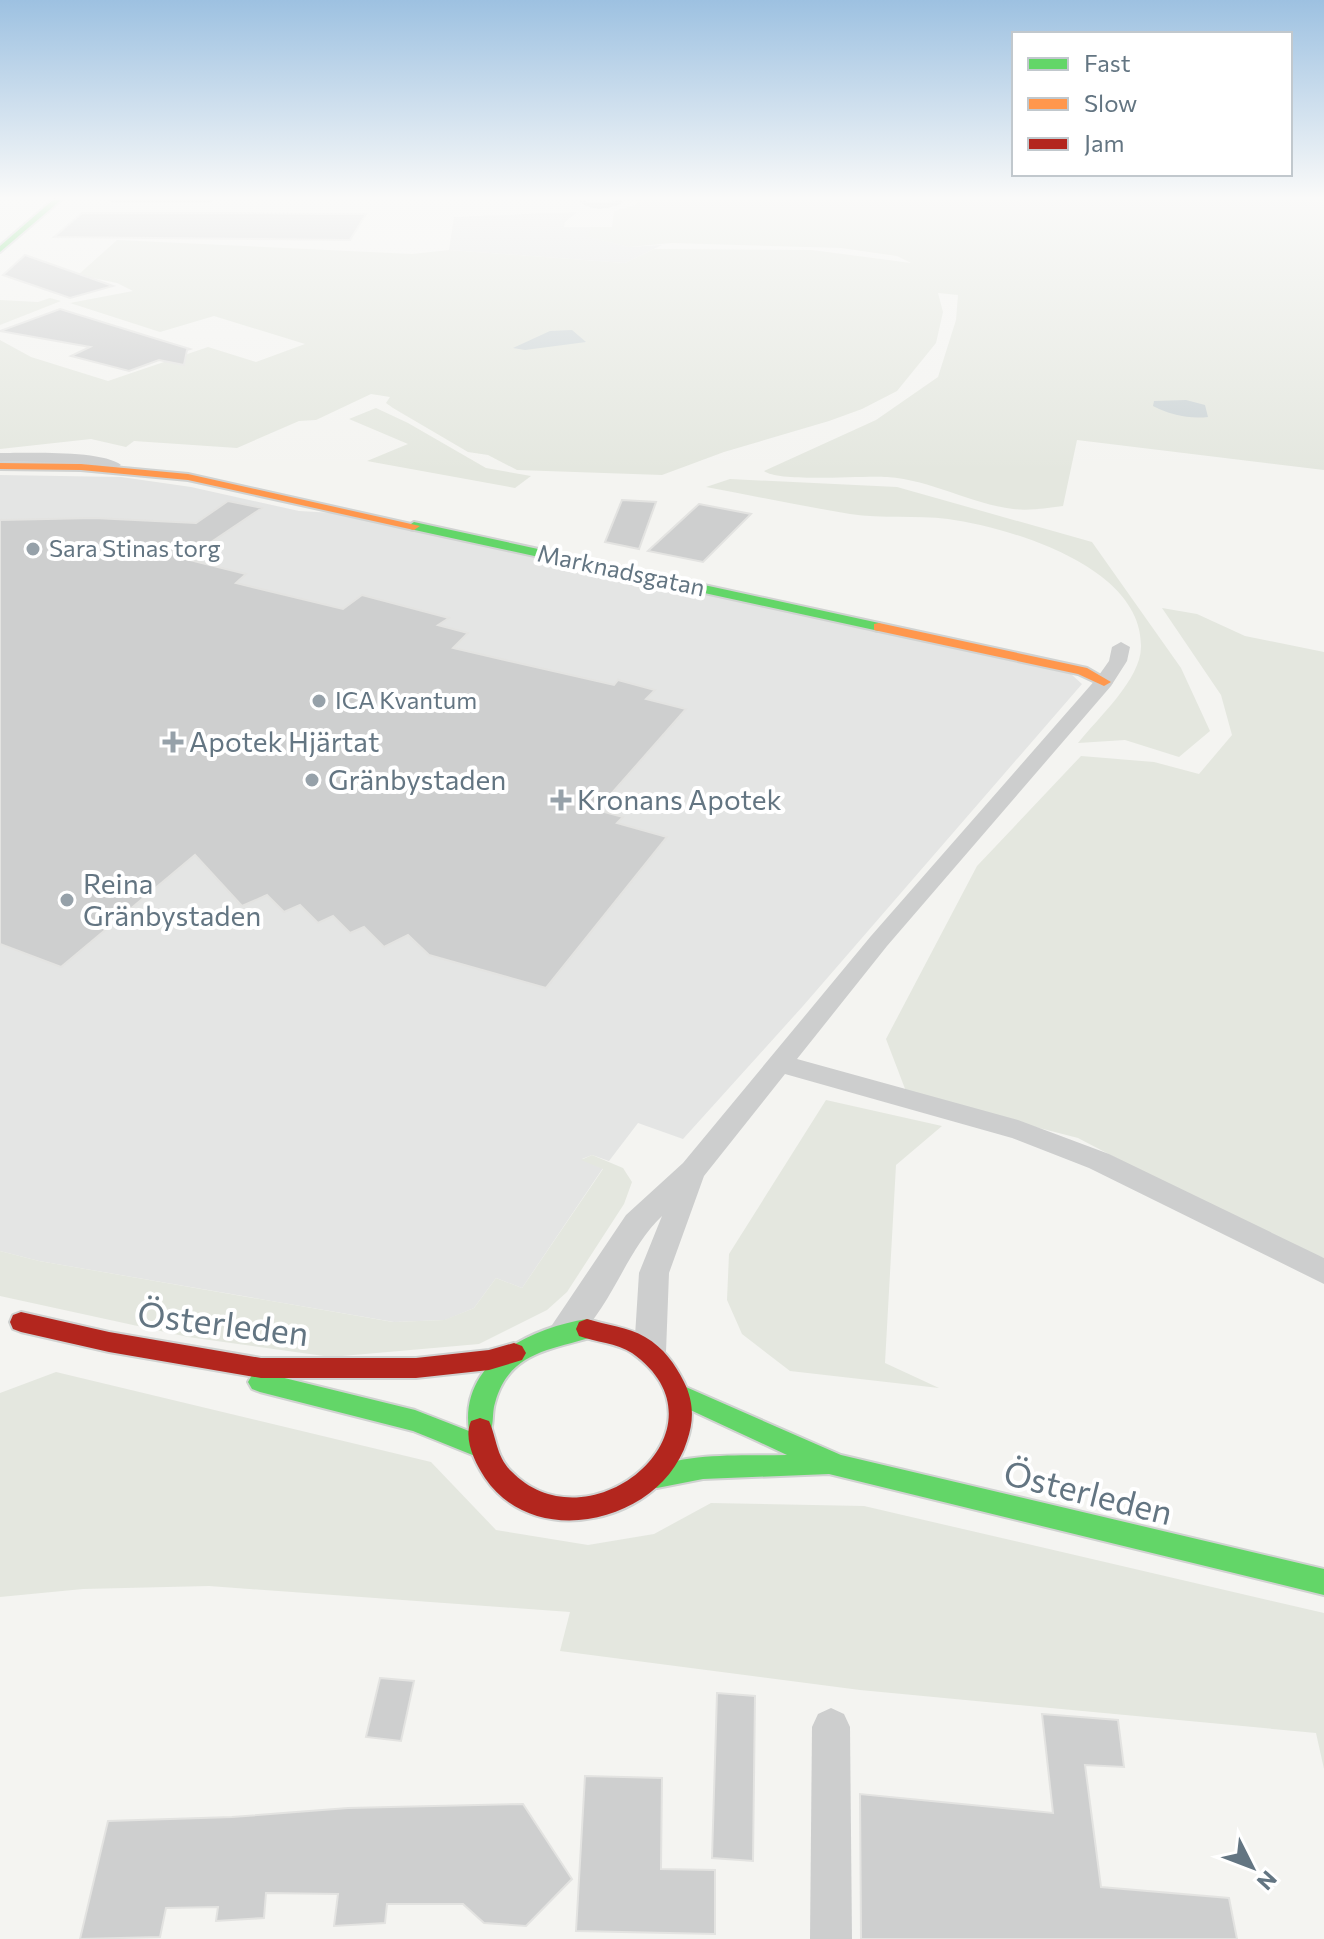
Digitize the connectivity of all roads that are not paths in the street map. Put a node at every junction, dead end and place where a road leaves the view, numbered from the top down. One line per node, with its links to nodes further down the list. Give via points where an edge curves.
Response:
1 (0, 457): 3 (street, Marknadsgatan, via 77,459)
2 (0, 466): 3 (main road, Marknadsgatan)
3 (135, 470): 5 (main road, Marknadsgatan, via 188,477 1052,664)
4 (1121, 647): 5 (street)
5 (1104, 682): 6 (street, via 879,941)
6 (781, 1064): 7 (street); 8 (street, via 1031,1135 1099,1161)
7 (693, 1170): 11 (street, via 636,1223); 12 (street, via 654,1273)
8 (1324, 1272)
9 (0, 1317): 10 (main road, Österleden)
10 (21, 1322): 13 (main road, Österleden, via 261,1368 416,1368); 15 (main road, Österleden, via 415,1421)
11 (563, 1331): 12 (main road, via 610,1332); 13 (main road)
12 (650, 1352): 14 (main road)
13 (514, 1353): 15 (main road, via 494,1372 482,1395)
14 (679, 1394): 16 (main road, Österleden); 17 (main road, via 680,1437)
15 (480, 1447): 17 (main road, via 503,1483 544,1507 593,1510 639,1492)
16 (838, 1466): 17 (main road, Österleden, via 757,1464); 18 (main road, Österleden)
17 (657, 1477)
18 (1324, 1582)
19 (831, 1727): 20 (street)
20 (831, 1939)

